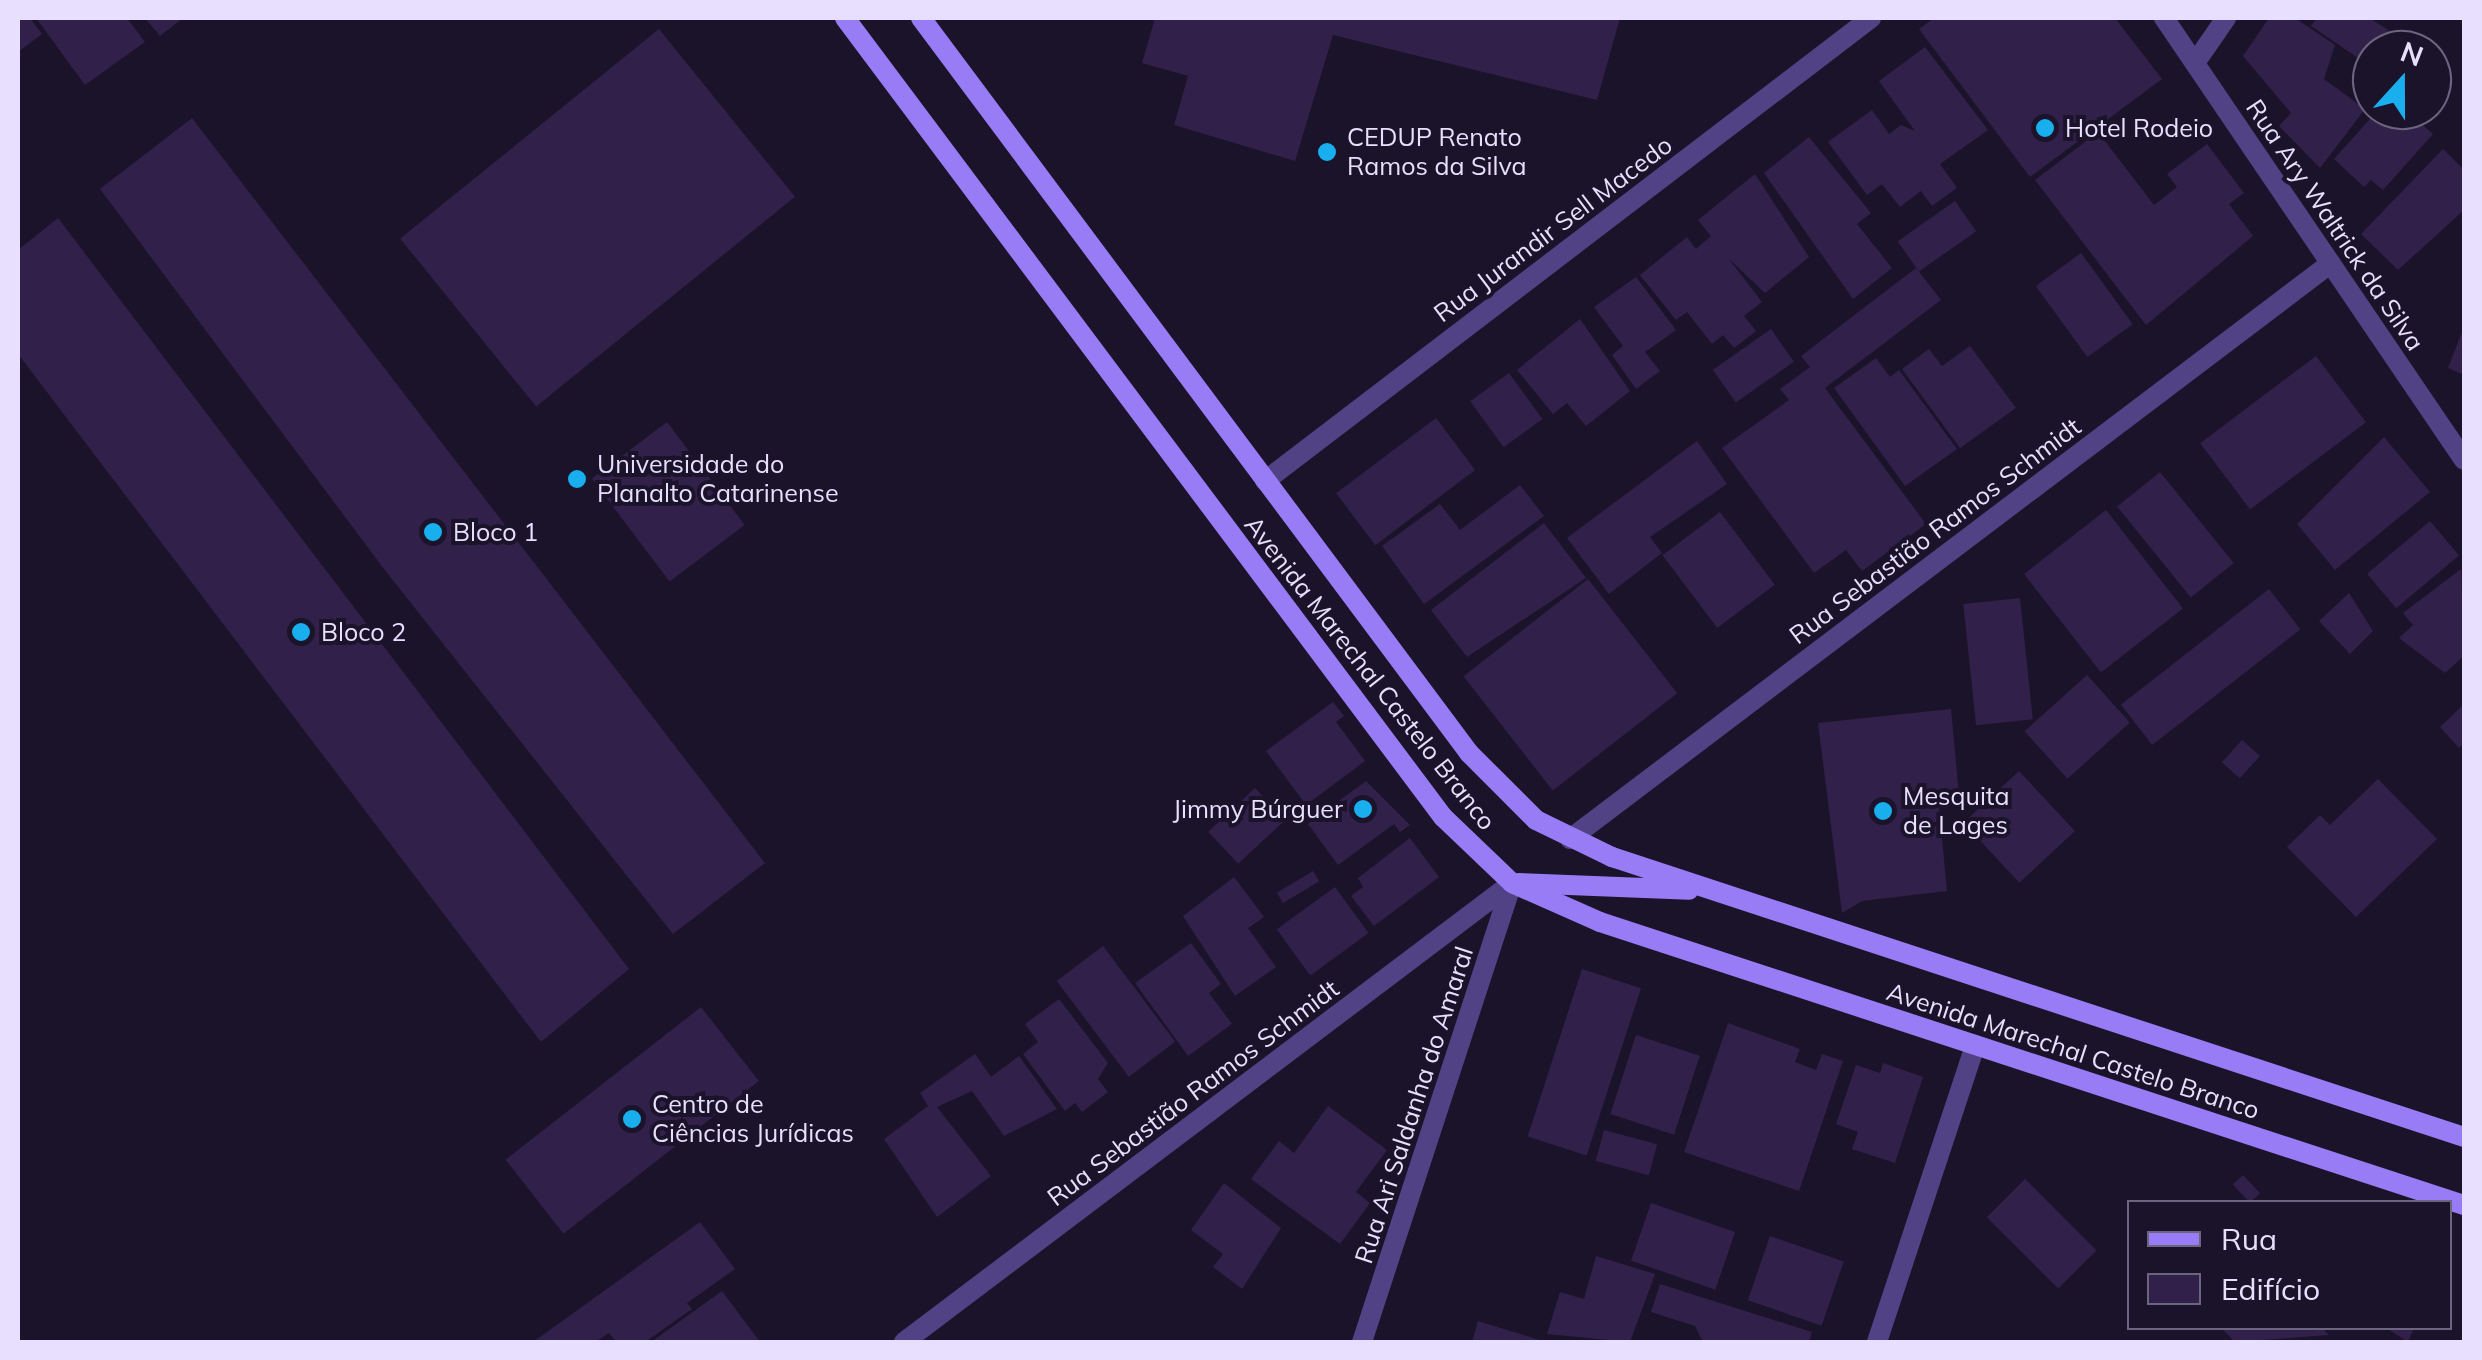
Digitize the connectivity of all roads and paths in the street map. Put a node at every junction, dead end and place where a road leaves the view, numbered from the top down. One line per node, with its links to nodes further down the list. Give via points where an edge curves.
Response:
1 (845, 18): 11 (main road, Avenida Marechal Castelo Branco, via 1443,817)
2 (920, 18): 9 (main road, Avenida Marechal Castelo Branco)
3 (1871, 18): 9 (street, Rua Jurandir Sell Macedo)
4 (2164, 18): 6 (street, Rua Ary Waltrick da Silva)
5 (2226, 18): 6 (street)
6 (2195, 63): 7 (street, Rua Ary Waltrick da Silva)
7 (2331, 263): 8 (street, Rua Ary Waltrick da Silva); 10 (street, Rua Sebastião Ramos Schmidt)
8 (2464, 460)
9 (1266, 480): 10 (main road, Avenida Marechal Castelo Branco, via 1500,791)
10 (1570, 839): 12 (main road, Avenida Marechal Castelo Branco)
11 (1512, 883): 12 (main road); 13 (main road, Avenida Marechal Castelo Branco, via 1600,922); 16 (street, Rua Sebastião Ramos Schmidt); 17 (street, Rua Ari Saldanha do Amaral)
12 (1711, 891): 14 (main road, Avenida Marechal Castelo Branco)
13 (1975, 1045): 15 (main road, Avenida Marechal Castelo Branco); 18 (street)
14 (2464, 1137)
15 (2449, 1200)
16 (904, 1342)
17 (1362, 1342)
18 (1877, 1342)

